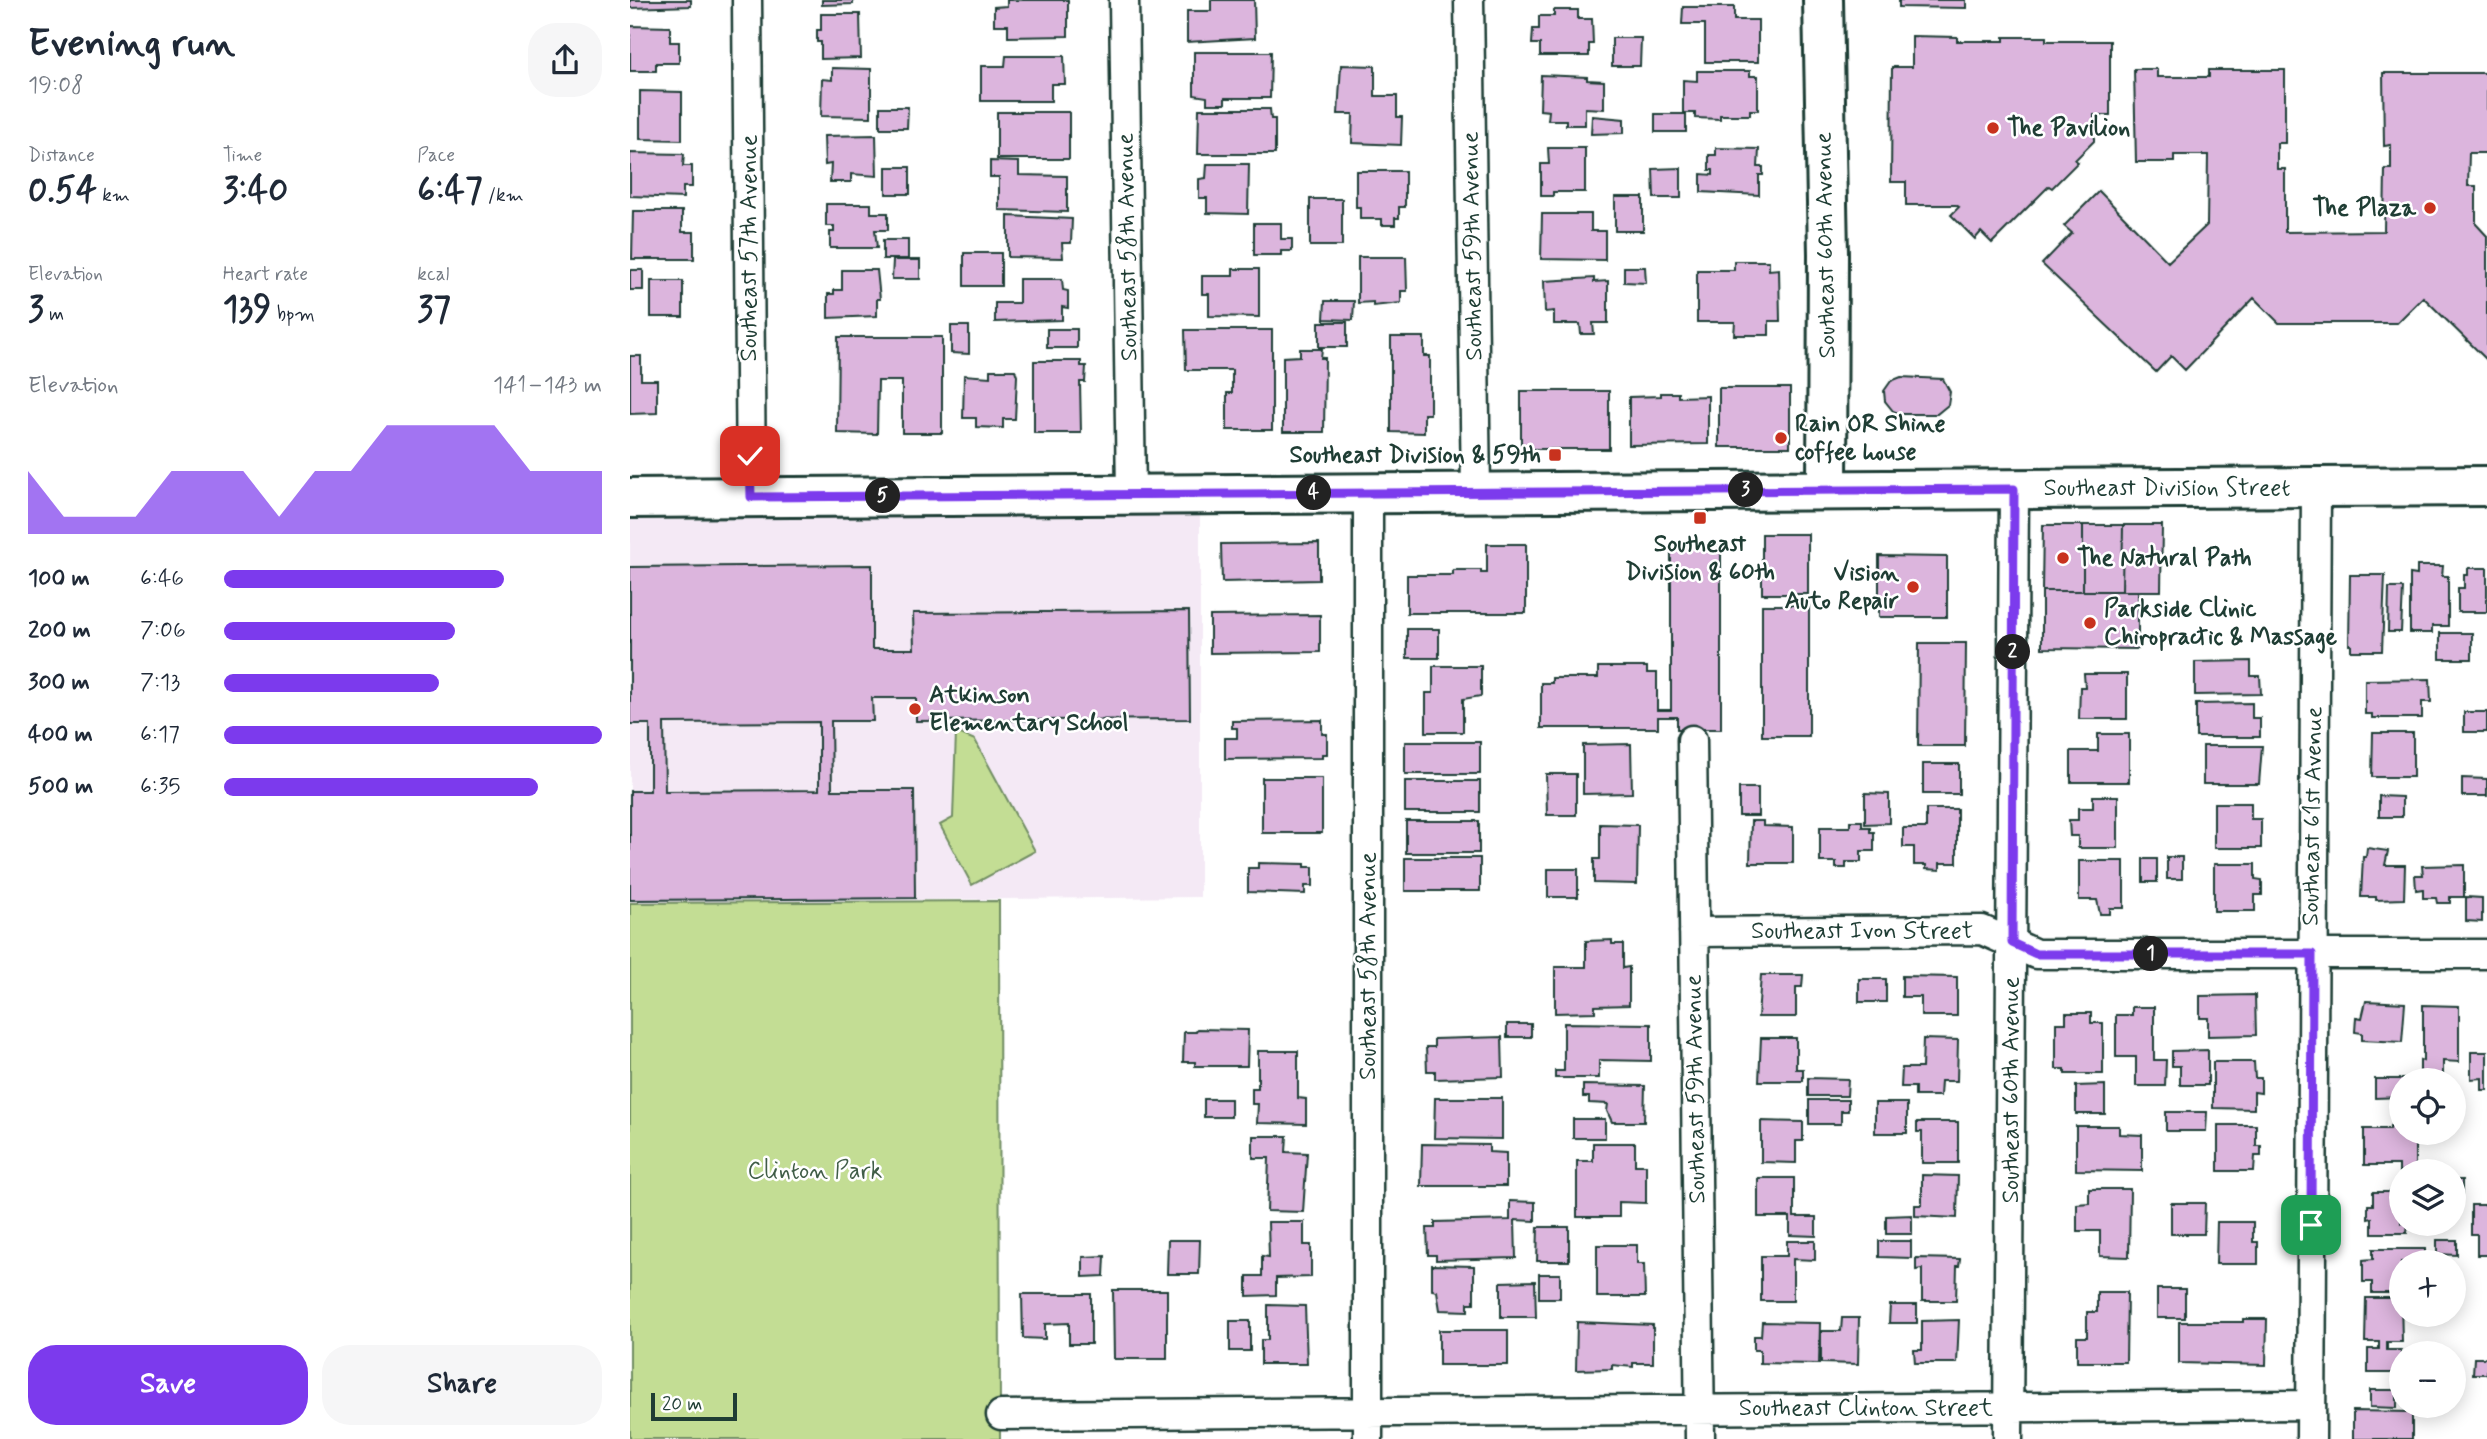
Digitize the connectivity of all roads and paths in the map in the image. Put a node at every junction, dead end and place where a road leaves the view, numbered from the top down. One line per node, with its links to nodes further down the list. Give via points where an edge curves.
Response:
1 (747, 0): 12 (street, Southeast 57th Avenue)
2 (1124, 0): 11 (street, Southeast 58th Avenue)
3 (1469, 0): 9 (street, Southeast 59th Avenue)
4 (1823, 0): 7 (main road, Southeast 60th Avenue)
5 (2487, 486): 6 (main road, Southeast Division Street)
6 (2316, 488): 8 (main road, Southeast Division Street); 17 (street, Southeast 61st Avenue)
7 (1827, 489): 8 (main road, Southeast Division Street); 9 (main road, Southeast Division Street)
8 (2014, 489): 16 (street, Southeast 60th Avenue)
9 (1476, 491): 10 (main road, Southeast Division Street)
10 (1368, 493): 11 (main road, Southeast Division Street); 23 (street, Southeast 58th Avenue)
11 (1131, 495): 12 (main road, Southeast Division Street)
12 (751, 497): 13 (main road, Southeast Division Street)
13 (630, 498)
14 (1692, 740): 15 (street, Southeast 59th Avenue)
15 (1694, 932): 16 (street, Southeast Ivon Street, via 1982,930); 21 (street, Southeast 59th Avenue)
16 (2012, 943): 17 (street, Southeast Ivon Street, via 2036,954); 20 (street, Southeast 60th Avenue)
17 (2312, 954): 18 (street, Southeast Ivon Street); 19 (street, Southeast 61st Avenue)
18 (2487, 954)
19 (2311, 1405): 20 (street, Southeast Clinton Street); 26 (street, Southeast 61st Avenue)
20 (2008, 1408): 21 (street, Southeast Clinton Street); 25 (street, Southeast 60th Avenue)
21 (1700, 1411): 23 (street, Southeast Clinton Street); 24 (street, Southeast 59th Avenue)
22 (1001, 1415): 23 (street, Southeast Clinton Street)
23 (1368, 1426)
24 (1700, 1439)
25 (2008, 1439)
26 (2311, 1439)

